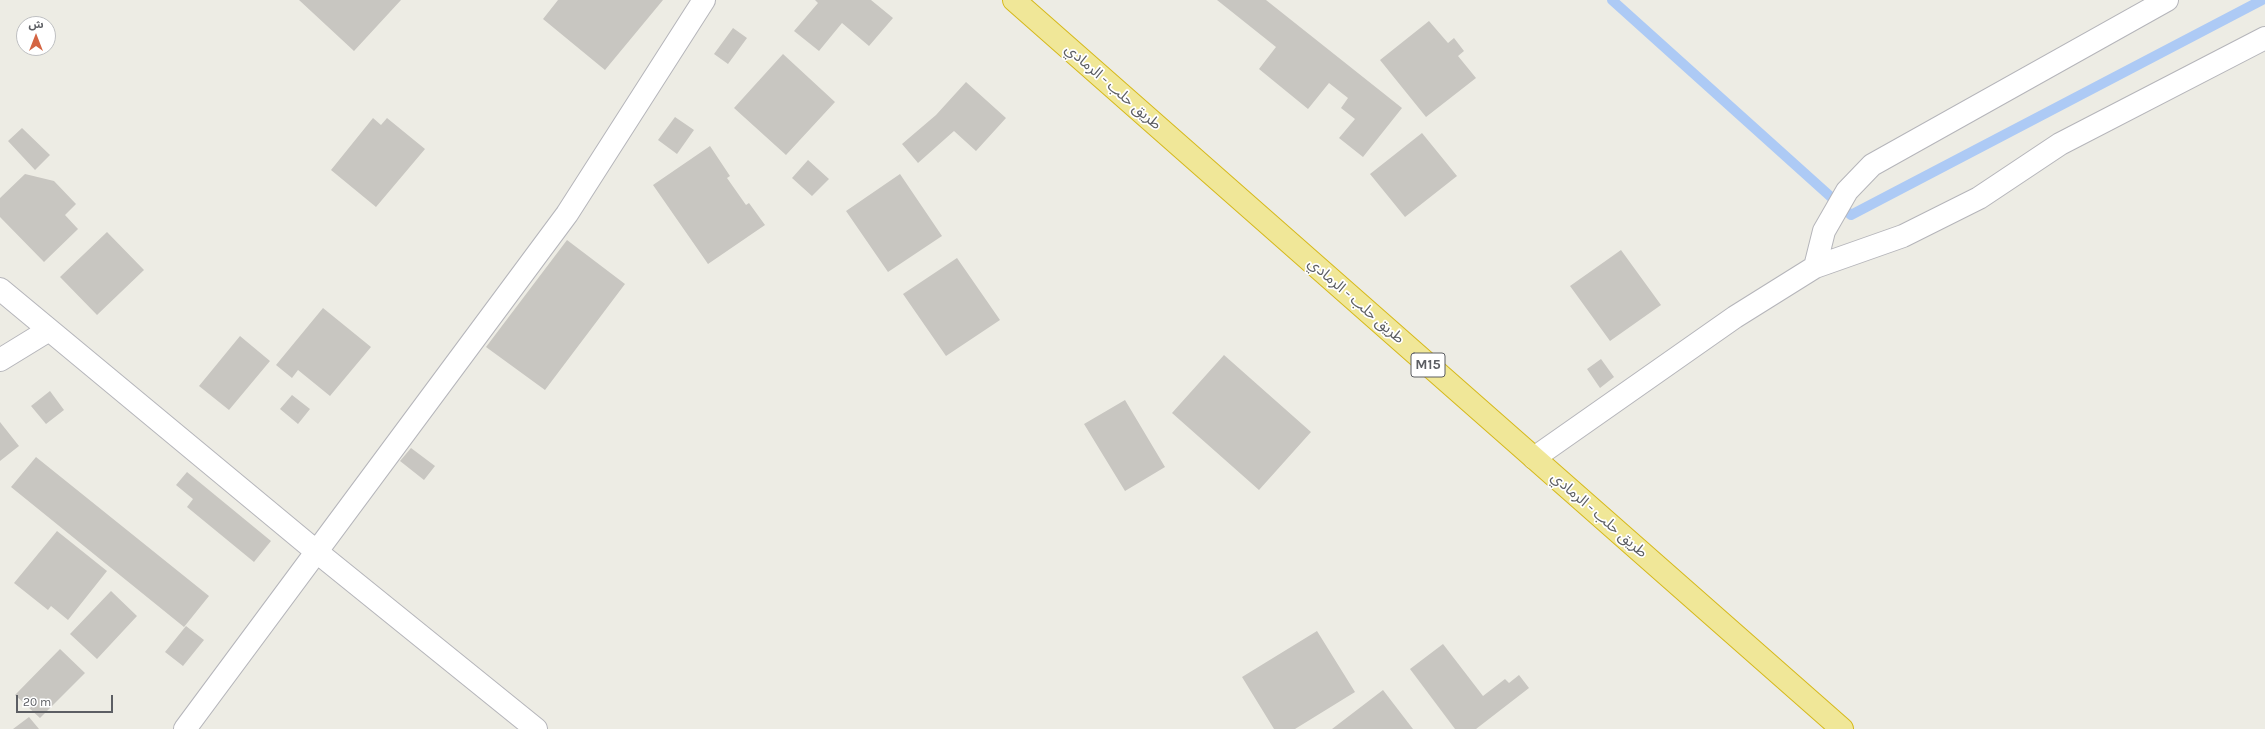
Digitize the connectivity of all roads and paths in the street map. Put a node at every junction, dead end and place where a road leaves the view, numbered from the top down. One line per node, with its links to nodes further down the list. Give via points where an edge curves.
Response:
1 (704, 0): 10 (street, via 567,214)
2 (1014, 0): 9 (highway, طريق حلب - الرمادي / M15)
3 (2167, 0): 5 (street, via 1872,165 1847,191 1824,231)
4 (2265, 38): 5 (street, via 2060,144 1979,198 1903,236)
5 (1815, 267): 9 (street, via 1736,317)
6 (0, 289): 7 (street)
7 (49, 330): 8 (street); 10 (street)
8 (0, 360)
9 (1534, 458): 13 (highway, طريق حلب - الرمادي / M15)
10 (317, 552): 11 (street); 12 (street)
11 (185, 729)
12 (536, 729)
13 (1842, 729)

